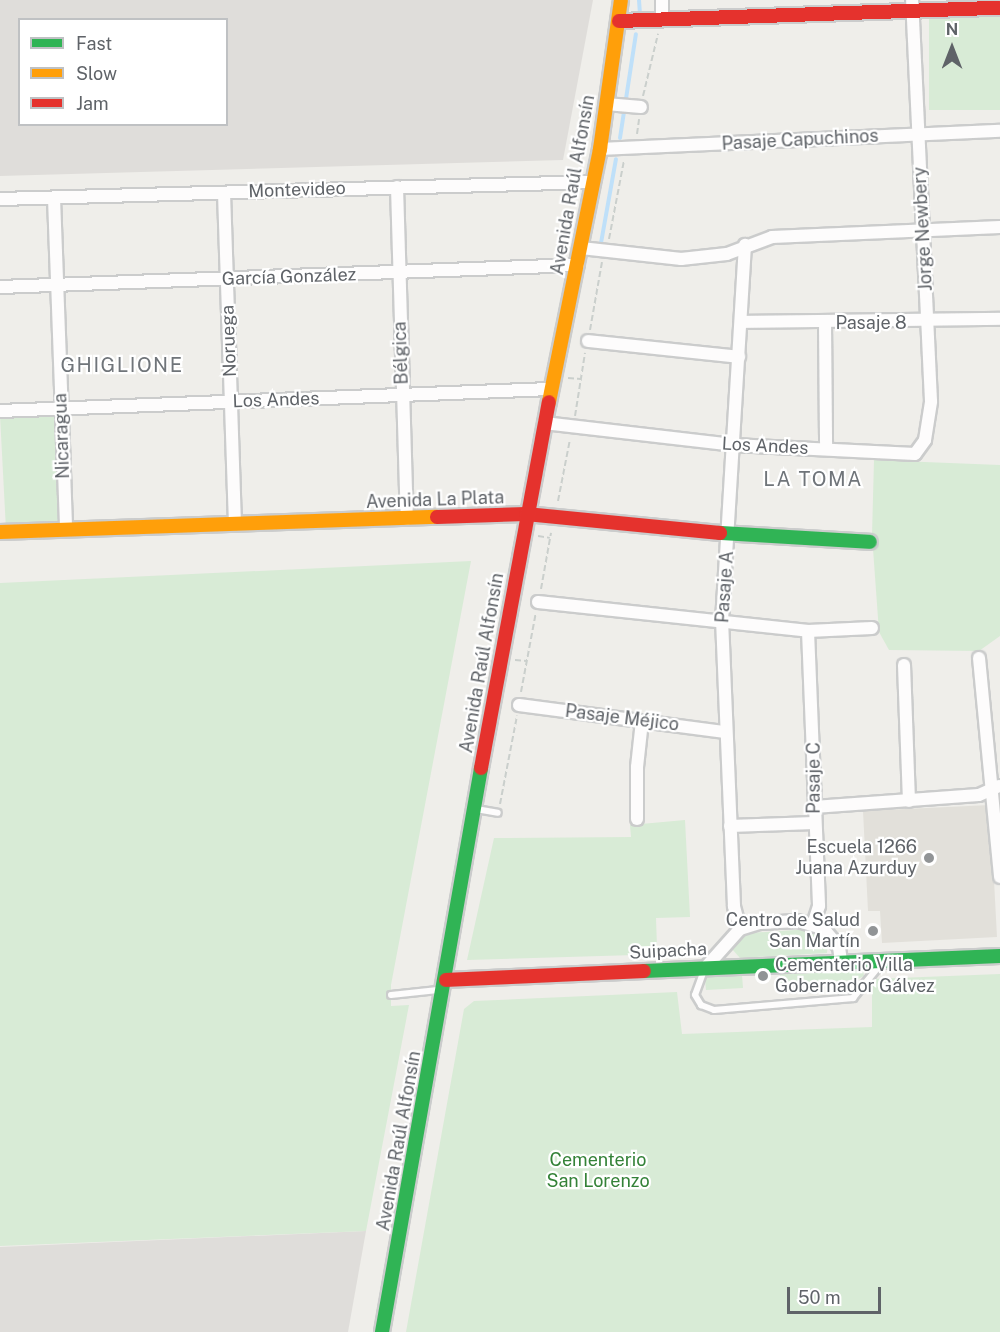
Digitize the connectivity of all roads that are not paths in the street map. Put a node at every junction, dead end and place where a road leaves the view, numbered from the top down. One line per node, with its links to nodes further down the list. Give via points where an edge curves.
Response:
1 (621, 0): 6 (street, Avenida Raúl Alfonsín)
2 (662, 0): 5 (street)
3 (912, 6): 4 (street); 5 (street); 8 (street, Jorge Newbery)
4 (1000, 8)
5 (662, 19): 6 (street)
6 (619, 21): 9 (street, Avenida Raúl Alfonsín, via 624,105)
7 (1000, 131): 8 (street, Pasaje Capuchinos)
8 (918, 135): 9 (street, Pasaje Capuchinos); 16 (street, Jorge Newbery)
9 (600, 149): 10 (street, Avenida Raúl Alfonsín)
10 (594, 182): 11 (street, Montevideo); 18 (street, Avenida Raúl Alfonsín)
11 (397, 188): 12 (street, Montevideo); 20 (street, Bélgica)
12 (224, 193): 13 (street, Montevideo); 21 (street, Noruega)
13 (54, 198): 14 (street, Montevideo); 22 (street, Nicaragua)
14 (0, 200)
15 (1000, 227): 16 (street)
16 (923, 232): 17 (street, via 772,237); 27 (street, Jorge Newbery)
17 (745, 245): 18 (street, via 727,254 681,259); 25 (street, Pasaje A)
18 (581, 248): 19 (street, Avenida Raúl Alfonsín)
19 (578, 265): 20 (street, García González); 30 (street, Avenida Raúl Alfonsín)
20 (398, 273): 21 (street, García González); 31 (street, Bélgica)
21 (227, 279): 22 (street, García González); 32 (street, Noruega)
22 (57, 285): 23 (street, García González); 33 (street, Nicaragua)
23 (0, 287)
24 (1000, 320): 27 (street, Pasaje 8)
25 (741, 322): 26 (street, Pasaje 8); 29 (street, Pasaje A)
26 (825, 323): 27 (street, Pasaje 8); 37 (street)
27 (927, 323): 38 (street, Jorge Newbery, via 931,401 925,440)
28 (588, 340): 29 (street)
29 (739, 357): 36 (street, Pasaje A)
30 (551, 389): 31 (street, Los Andes); 35 (street, Avenida Raúl Alfonsín)
31 (403, 396): 32 (street, Los Andes); 40 (street, Bélgica)
32 (231, 402): 33 (street, Los Andes); 41 (street, Noruega)
33 (61, 408): 34 (street, Los Andes); 42 (street, Nicaragua)
34 (0, 411)
35 (544, 423): 36 (street, Los Andes); 39 (street, Avenida Raúl Alfonsín)
36 (734, 445): 37 (street, Los Andes); 44 (street, Pasaje A)
37 (826, 449): 38 (street, Los Andes)
38 (915, 454)
39 (526, 514): 40 (street, Avenida La Plata); 44 (street, Avenida La Plata); 58 (street, Avenida Raúl Alfonsín)
40 (407, 519): 41 (street, Avenida La Plata)
41 (235, 524): 42 (street, Avenida La Plata)
42 (66, 530): 43 (street, Avenida La Plata)
43 (0, 532)
44 (728, 534): 45 (street, Avenida La Plata); 47 (street, Pasaje A)
45 (870, 542)
46 (538, 602): 47 (street)
47 (722, 621): 49 (street); 54 (street, Pasaje A)
48 (873, 628): 49 (street)
49 (808, 631): 57 (street, Pasaje C)
50 (979, 658): 55 (street)
51 (904, 665): 56 (street)
52 (519, 705): 53 (street, Pasaje Méjico)
53 (642, 721): 54 (street, Pasaje Méjico); 60 (street, via 637,767)
54 (724, 732): 62 (street, Pasaje A)
55 (997, 788): 56 (street, via 979,795); 63 (street)
56 (909, 801): 57 (street)
57 (814, 807): 61 (street, Pasaje C)
58 (476, 809): 59 (lane); 70 (street, Avenida Raúl Alfonsín)
59 (498, 813)
60 (638, 819)
61 (814, 823): 62 (street); 64 (street, Pasaje C, via 819,906)
62 (730, 826): 65 (street, Pasaje A, via 734,906)
63 (1000, 877)
64 (813, 924): 65 (street, via 759,922); 68 (street, via 833,937)
65 (740, 929): 69 (street)
66 (1000, 956): 67 (street, Suipacha)
67 (883, 961): 68 (street, Suipacha); 69 (lane, via 853,998 714,1010 701,1005 695,995)
68 (841, 962): 69 (street, Suipacha)
69 (706, 967): 70 (street, Suipacha)
70 (446, 985): 71 (lane); 72 (street, Avenida Raúl Alfonsín)
71 (391, 995)
72 (382, 1332)

